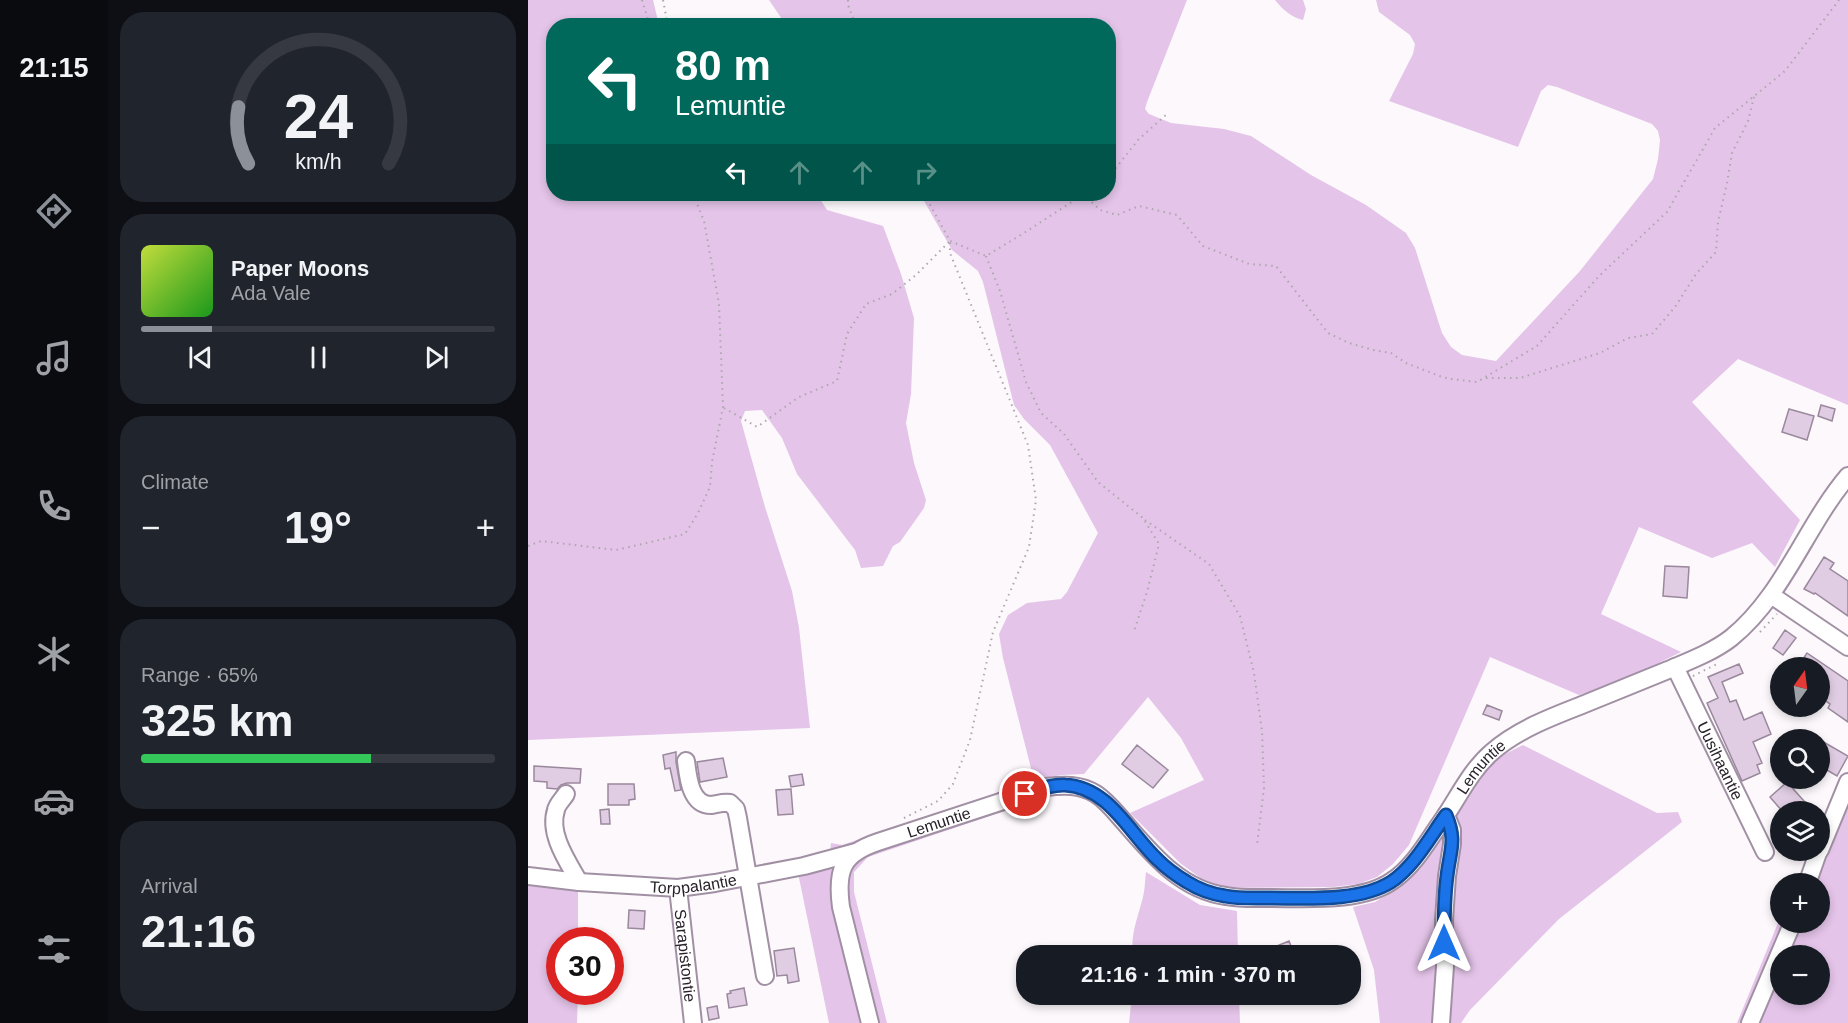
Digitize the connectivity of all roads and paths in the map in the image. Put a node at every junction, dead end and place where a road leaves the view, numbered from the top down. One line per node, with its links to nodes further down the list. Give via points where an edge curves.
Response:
1 (642, 0): 5 (path)
2 (663, 0): 6 (path)
3 (848, 0): 7 (path)
4 (1839, 0): 8 (path, via 1785,71)
5 (648, 18)
6 (667, 18)
7 (853, 18)
8 (1754, 96): 17 (path, via 1715,128 1667,212 1599,276 1537,346); 17 (path, via 1748,122 1732,153 1716,252 1652,334 1628,338 1600,353 1520,378)
9 (1168, 113): 10 (path, via 1138,140)
10 (1116, 168)
11 (696, 201): 18 (path, via 704,221 719,304)
12 (928, 201): 15 (path)
13 (1073, 201): 16 (path)
14 (1091, 201): 17 (path, via 1100,210 1117,215 1139,206 1177,216 1203,246 1249,264 1276,266 1328,333 1349,343 1391,353 1406,363 1451,379 1477,382)
15 (951, 241): 16 (path); 18 (path, via 892,294 866,304 847,334 837,381 799,397 757,427); 30 (path, via 950,253 1028,445 1036,500 1029,547 993,632 970,740 953,784 938,801)
16 (986, 256): 20 (path, via 1026,382 1041,413 1064,434 1098,482)
17 (1483, 378)
18 (723, 407): 21 (path, via 710,487 685,534 616,550 541,541)
19 (1848, 476): 22 (street, Lemuntie)
20 (1143, 518): 23 (path, via 1159,544); 32 (path, via 1209,564 1240,616 1262,731 1264,788)
21 (528, 546)
22 (1771, 595): 24 (street); 25 (street, Lemuntie, via 1730,639)
23 (1134, 631)
24 (1848, 647)
25 (1676, 667): 29 (street, Lemuntie, via 1510,739 1491,752 1473,773); 34 (street, Uusihaantie)
26 (686, 761): 36 (street, via 695,797 710,805 730,803 735,809)
27 (1848, 782): 31 (street)
28 (566, 794): 37 (street, via 556,808 553,822)
29 (1446, 815): 33 (street, Lemuntie, via 1393,881 1375,890 1324,897 1235,897 1206,892 1158,860 1095,793 1064,785 1046,787); 43 (street, via 1452,837 1444,909)
30 (900, 820)
31 (1830, 824)
32 (1257, 845)
33 (856, 852): 36 (street, Torppalantie); 42 (street, via 842,871 839,894)
34 (1765, 852)
35 (528, 876): 37 (street, Torppalantie)
36 (749, 877): 38 (street, Torppalantie); 40 (street)
37 (579, 882): 38 (street, Torppalantie)
38 (678, 888): 41 (street, Sarapistontie)
39 (1788, 933): 44 (street)
40 (765, 976)
41 (693, 1023)
42 (870, 1023)
43 (1441, 1023)
44 (1750, 1023)

